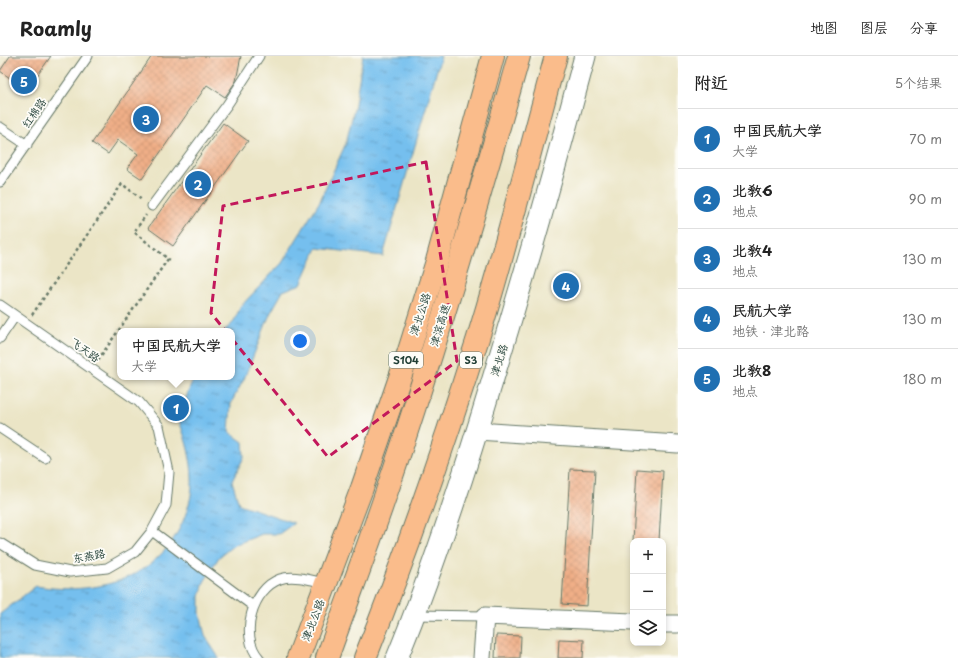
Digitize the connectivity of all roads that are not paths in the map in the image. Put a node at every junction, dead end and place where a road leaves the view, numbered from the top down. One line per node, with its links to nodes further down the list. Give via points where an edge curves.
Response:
1 (88, 56): 9 (lane, 红棉路)
2 (260, 56): 11 (lane)
3 (484, 56): 21 (main road, 津北公路 / S104, via 413,309)
4 (493, 56): 30 (main road, 津北公路 / S104, via 437,261 408,354 359,496)
5 (519, 56): 31 (main road, 津滨高速, via 429,362 387,491)
6 (556, 56): 32 (main road, S3, via 478,336 418,516)
7 (585, 56): 16 (street, 津北路, via 526,271)
8 (0, 127): 9 (lane)
9 (27, 145): 10 (lane, 红棉路)
10 (0, 182)
11 (152, 206)
12 (0, 305): 13 (lane, 飞天路)
13 (15, 316): 14 (lane); 19 (lane, 飞天路, via 138,402 159,426 169,472 166,505)
14 (0, 338)
15 (0, 428): 18 (lane)
16 (477, 432): 17 (street); 23 (street, 津北路)
17 (678, 444)
18 (45, 458)
19 (152, 531): 20 (lane, 东燕路, via 135,552 107,568 70,572 35,565); 22 (lane)
20 (0, 543)
21 (320, 582): 22 (lane, via 291,577 280,579 266,587); 29 (main road, 津北公路 / S104)
22 (253, 606): 28 (lane, via 251,642)
23 (414, 615): 24 (lane); 33 (street, 津北路)
24 (485, 616): 25 (street); 34 (street)
25 (630, 622)
26 (666, 624): 27 (street)
27 (678, 624)
28 (260, 658)
29 (291, 658)
30 (298, 658)
31 (327, 658)
32 (365, 658)
33 (397, 658)
34 (482, 658)

